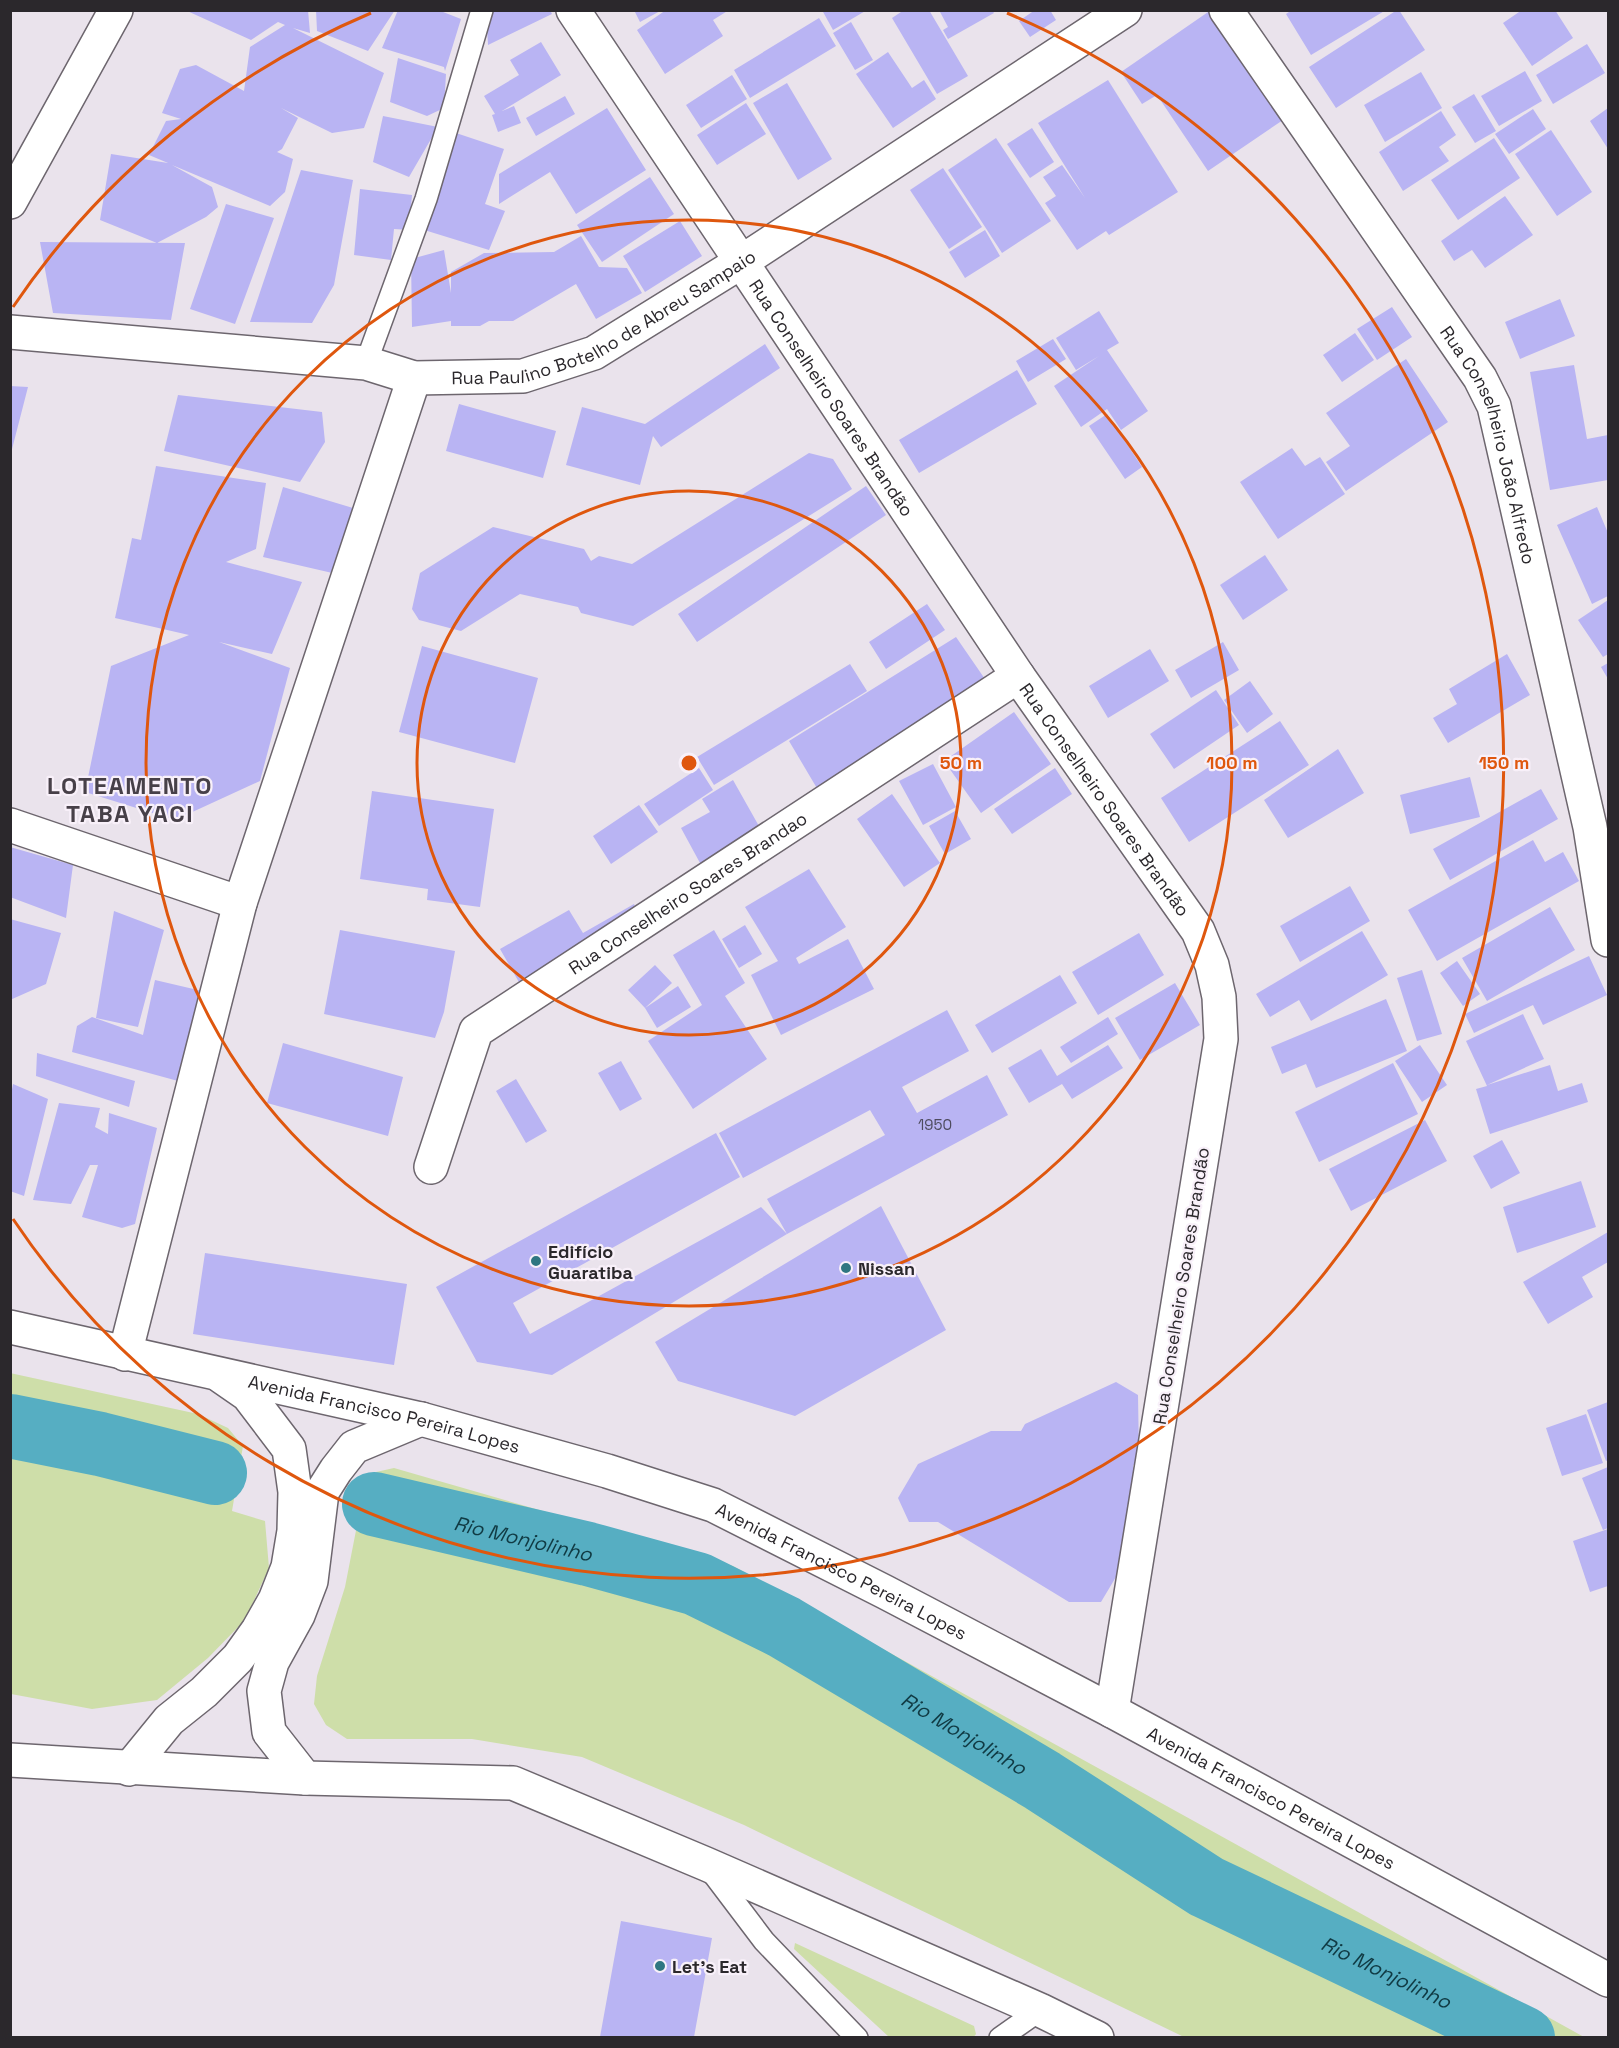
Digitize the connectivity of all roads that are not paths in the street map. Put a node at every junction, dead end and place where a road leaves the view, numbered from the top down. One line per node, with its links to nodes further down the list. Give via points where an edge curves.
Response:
1 (116, 10): 6 (street)
2 (482, 10): 9 (lane, via 426,199)
3 (573, 10): 7 (street, Rua Conselheiro Soares Brandão)
4 (1125, 10): 7 (street, Rua Paulino Botelho de Abreu Sampaio)
5 (1226, 10): 12 (street, Rua Conselheiro João Alfredo, via 1480,378 1494,406)
6 (10, 202)
7 (741, 262): 10 (street, Rua Paulino Botelho de Abreu Sampaio, via 594,353 523,376); 11 (street, Rua Conselheiro Soares Brandão)
8 (10, 332): 9 (street, Rua Paulino Botelho de Abreu Sampaio)
9 (366, 363): 10 (street, Rua Paulino Botelho de Abreu Sampaio)
10 (414, 378): 14 (street)
11 (1018, 676): 16 (street, Rua Conselheiro Soares Brandao, via 476,1031); 21 (street, Rua Conselheiro Soares Brandão, via 1198,931 1220,997 1221,1039)
12 (1599, 820): 15 (street, Rua Conselheiro João Alfredo)
13 (10, 825): 14 (street)
14 (240, 903): 18 (street)
15 (1608, 940)
16 (431, 1167)
17 (10, 1327): 18 (street, Avenida Francisco Pereira Lopes)
18 (126, 1354): 19 (street, Avenida Francisco Pereira Lopes)
19 (219, 1375): 20 (street, Avenida Francisco Pereira Lopes); 23 (street, via 248,1395 289,1449 295,1492 288,1567 275,1600 238,1658 169,1720)
20 (422, 1419): 21 (street, Avenida Francisco Pereira Lopes, via 714,1505); 24 (street, via 354,1447 322,1492 311,1581 298,1615 272,1662 264,1691 269,1732)
21 (1112, 1711): 26 (street, Avenida Francisco Pereira Lopes)
22 (10, 1760): 23 (street)
23 (129, 1768): 24 (street)
24 (305, 1778): 25 (street, via 513,1783)
25 (706, 1864): 27 (street); 28 (lane, via 764,1941)
26 (1608, 1980)
27 (1040, 2010): 29 (lane); 30 (street)
28 (857, 2037)
29 (1000, 2037)
30 (1097, 2037)

